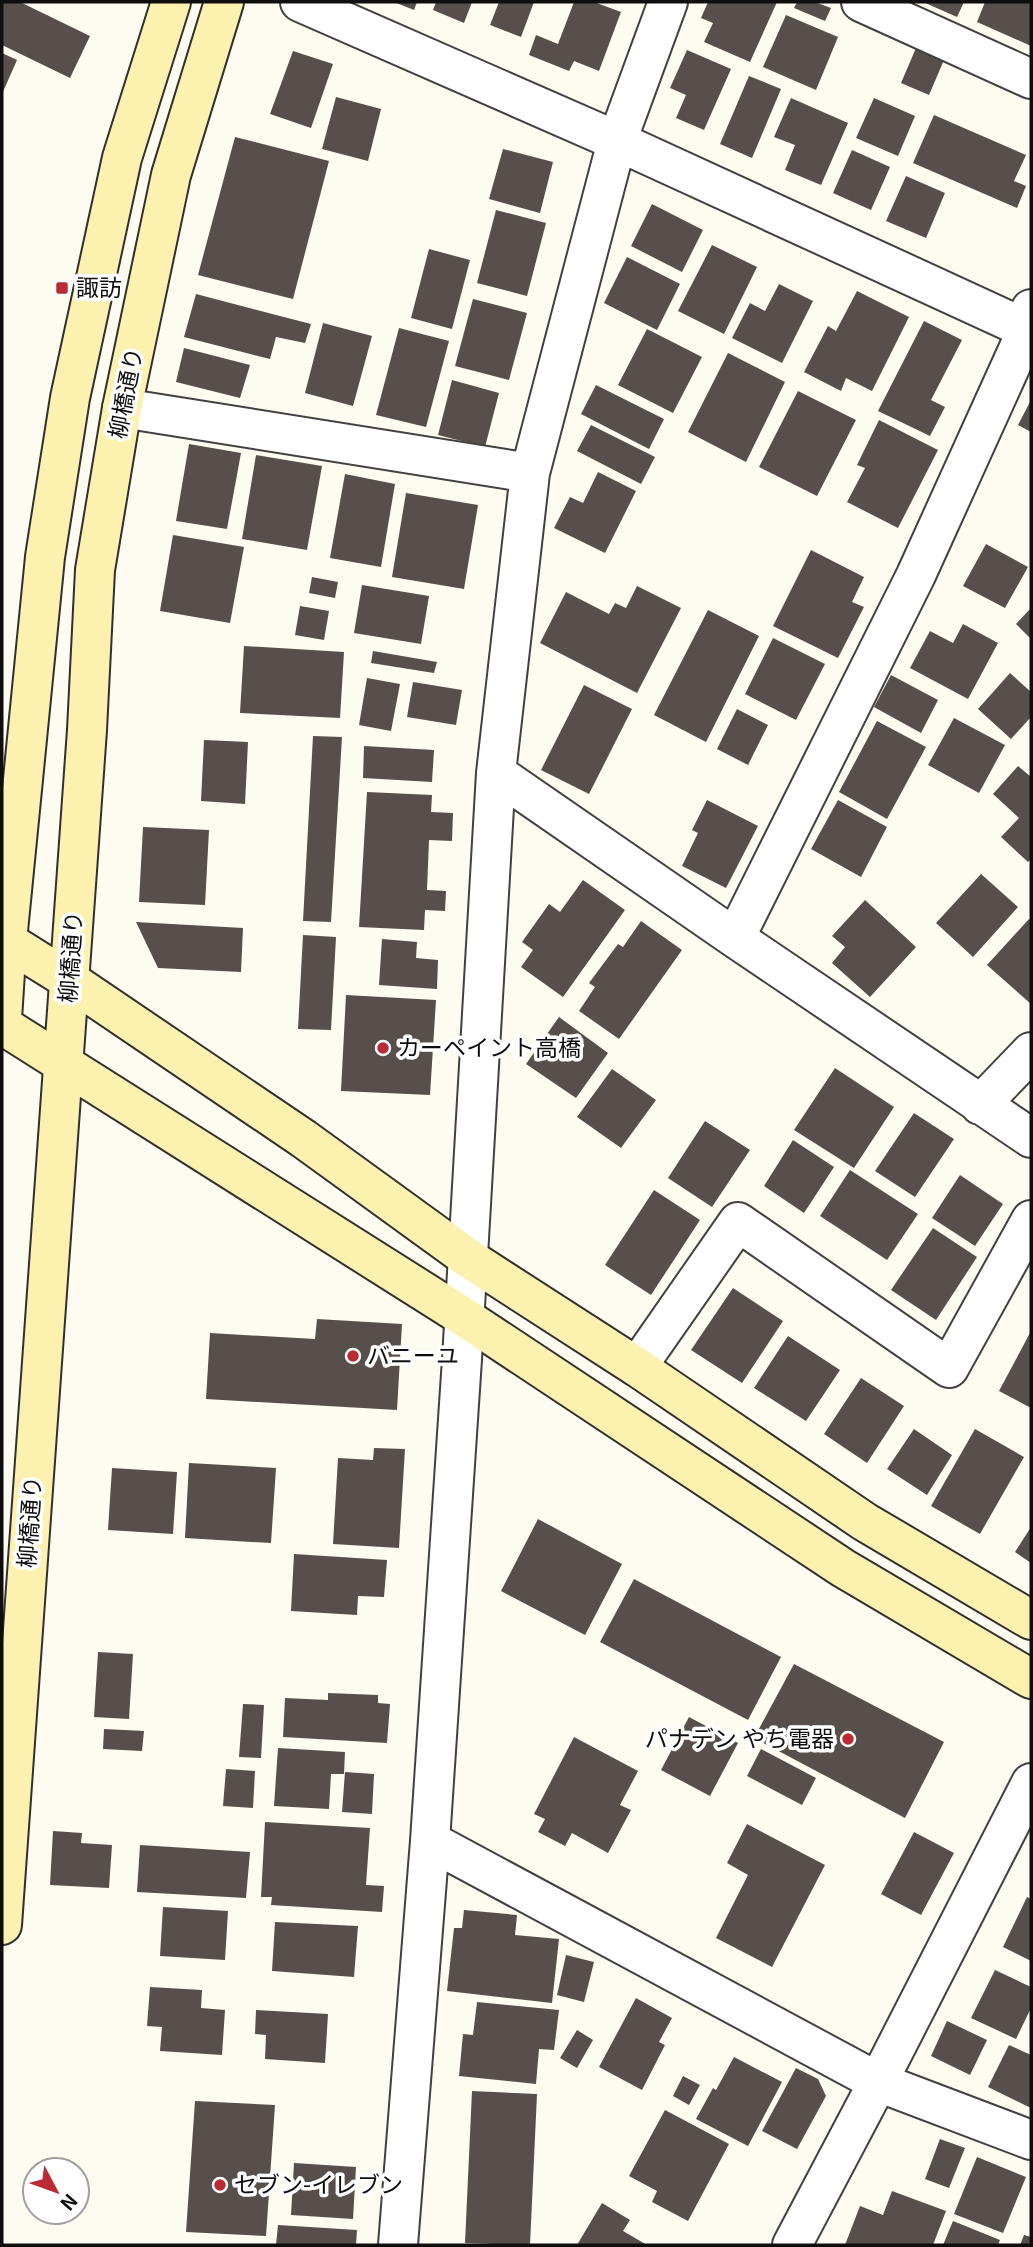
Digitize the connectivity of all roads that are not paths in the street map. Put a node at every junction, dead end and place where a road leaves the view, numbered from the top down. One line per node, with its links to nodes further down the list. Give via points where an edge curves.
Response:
1 (171, 2): 13 (street, via 122,158 70,398 45,557)
2 (224, 2): 9 (street, 柳橋通り, via 171,175)
3 (300, 2): 7 (street)
4 (668, 2): 7 (street)
5 (861, 2): 6 (street)
6 (1031, 79)
7 (617, 141): 8 (street); 10 (street)
8 (1030, 323): 12 (street, via 916,575)
9 (122, 408): 10 (street); 14 (street, 柳橋通り, via 95,570)
10 (530, 473): 11 (street)
11 (496, 773): 12 (street); 22 (street)
12 (735, 938): 19 (street)
13 (4, 939): 14 (street); 15 (street)
14 (69, 980): 18 (street, 柳橋通り); 22 (street, via 304,1139)
15 (2, 1019)
16 (2, 1025): 18 (street)
17 (1031, 1052): 19 (street)
18 (62, 1061): 23 (street); 29 (street, 柳橋通り)
19 (980, 1105): 20 (street)
20 (1031, 1138)
21 (1031, 1220): 24 (street, via 949,1368 738,1222)
22 (468, 1258): 23 (street); 24 (street)
23 (464, 1317): 26 (street, via 843,1568); 28 (street)
24 (638, 1367): 25 (street, via 865,1522)
25 (1031, 1620)
26 (1031, 1679)
27 (1031, 1783): 30 (street)
28 (430, 1841): 30 (street); 32 (street)
29 (2, 1925)
30 (878, 2082): 31 (street); 33 (street)
31 (1031, 2140)
32 (398, 2245)
33 (792, 2245)

